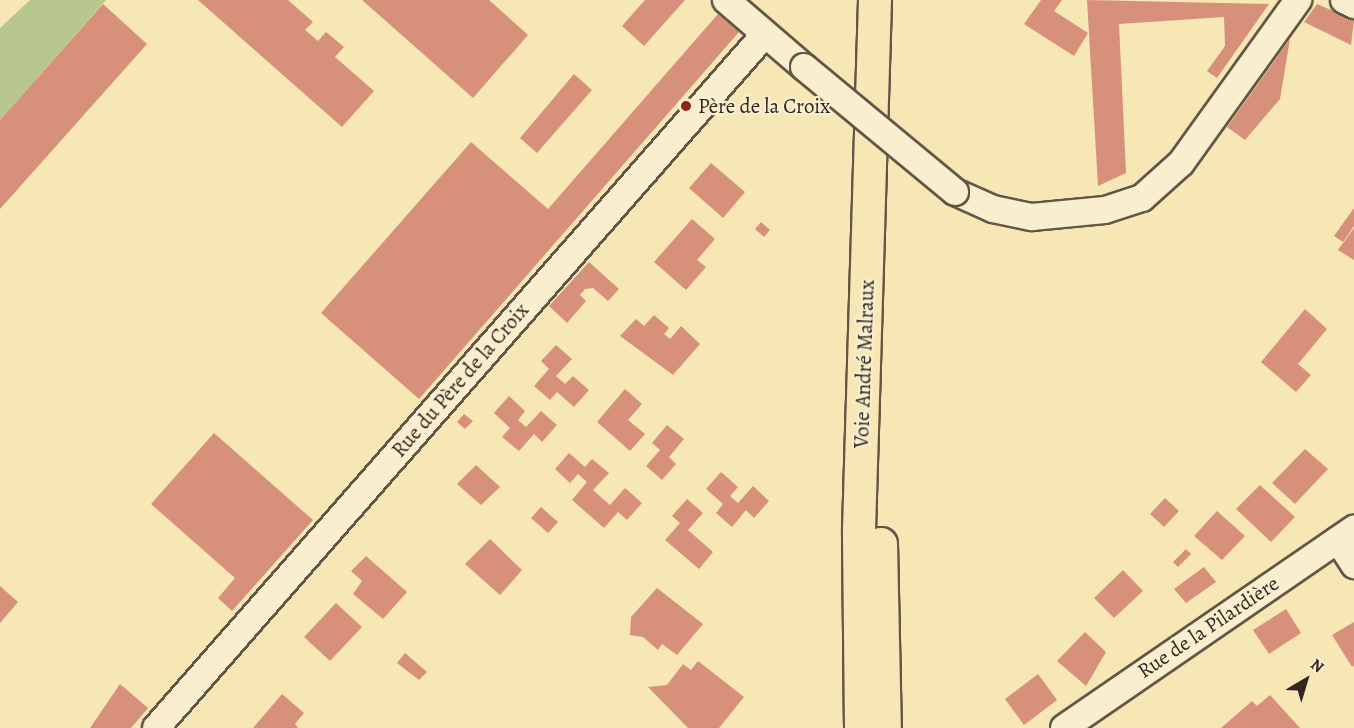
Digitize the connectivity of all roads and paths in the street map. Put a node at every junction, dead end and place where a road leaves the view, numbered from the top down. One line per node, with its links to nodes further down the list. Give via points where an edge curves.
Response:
1 (726, 0): 7 (street)
2 (875, 0): 11 (main road, Voie André Malraux, via 859,530)
3 (896, 0): 12 (main road, Voie André Malraux, via 881,528)
4 (1298, 0): 7 (street, bridge, via 1189,154 1142,198 1105,210 1032,217 993,209 955,192)
5 (1344, 0): 6 (street)
6 (1354, 5)
7 (765, 34): 10 (street, Rue du Père de la Croix)
8 (1346, 534): 9 (street); 13 (street, Rue de la Pilardière)
9 (1354, 566)
10 (156, 728)
11 (861, 728)
12 (885, 728)
13 (1064, 728)

